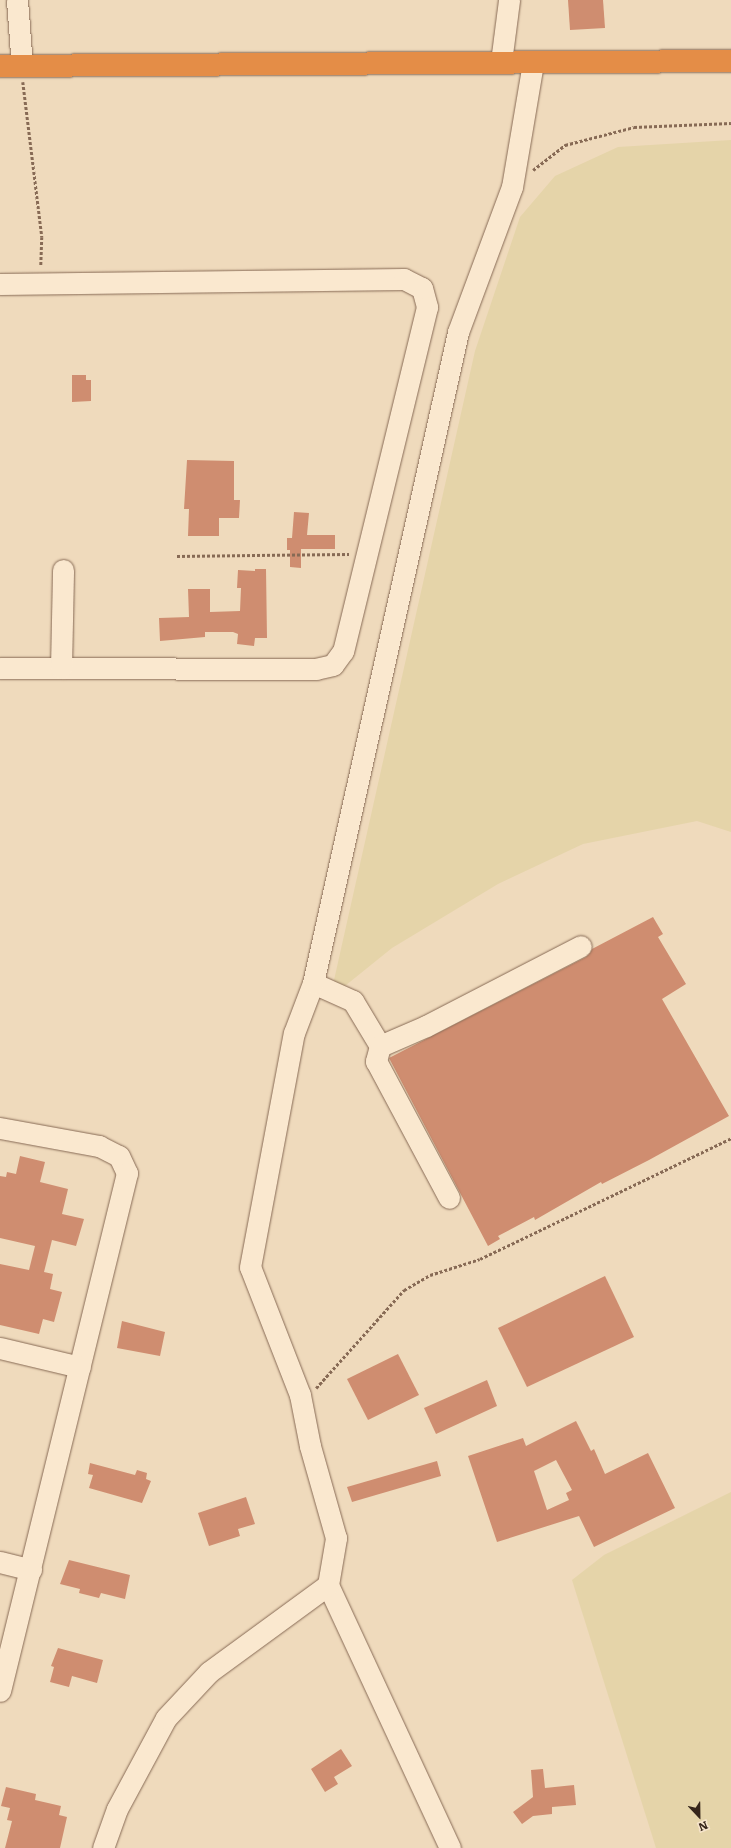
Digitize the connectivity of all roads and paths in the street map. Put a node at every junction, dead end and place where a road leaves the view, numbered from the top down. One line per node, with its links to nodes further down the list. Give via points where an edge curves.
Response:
1 (17, 0): 7 (street)
2 (509, 0): 4 (street)
3 (731, 61): 5 (highway)
4 (501, 62): 5 (highway); 7 (highway)
5 (533, 63): 9 (street)
6 (0, 66): 7 (highway)
7 (22, 66): 11 (path, via 42,237)
8 (731, 122): 9 (path, via 634,127 565,145)
9 (512, 187): 18 (street, via 458,332)
10 (0, 284): 11 (street)
11 (40, 285): 12 (street, via 404,279 422,288 427,307)
12 (368, 554): 13 (path); 16 (street, via 343,651 334,665 316,669)
13 (177, 556)
14 (63, 570): 16 (street)
15 (0, 668): 16 (street)
16 (61, 668)
17 (581, 946): 19 (street, via 426,1026)
18 (312, 983): 19 (street, via 353,1001); 25 (street, via 294,1033 250,1267)
19 (380, 1046): 22 (street, via 376,1061)
20 (0, 1128): 24 (street, via 99,1146 119,1156 127,1173)
21 (731, 1138): 25 (path, via 480,1259 430,1275 404,1290 319,1387)
22 (449, 1198)
23 (0, 1348): 24 (street)
24 (80, 1367): 27 (street)
25 (300, 1395): 28 (street, via 310,1446 336,1538)
26 (0, 1562): 27 (street)
27 (31, 1570): 29 (street)
28 (328, 1585): 30 (street, via 209,1672 166,1718 116,1809); 31 (street)
29 (0, 1691)
30 (103, 1848)
31 (450, 1848)

